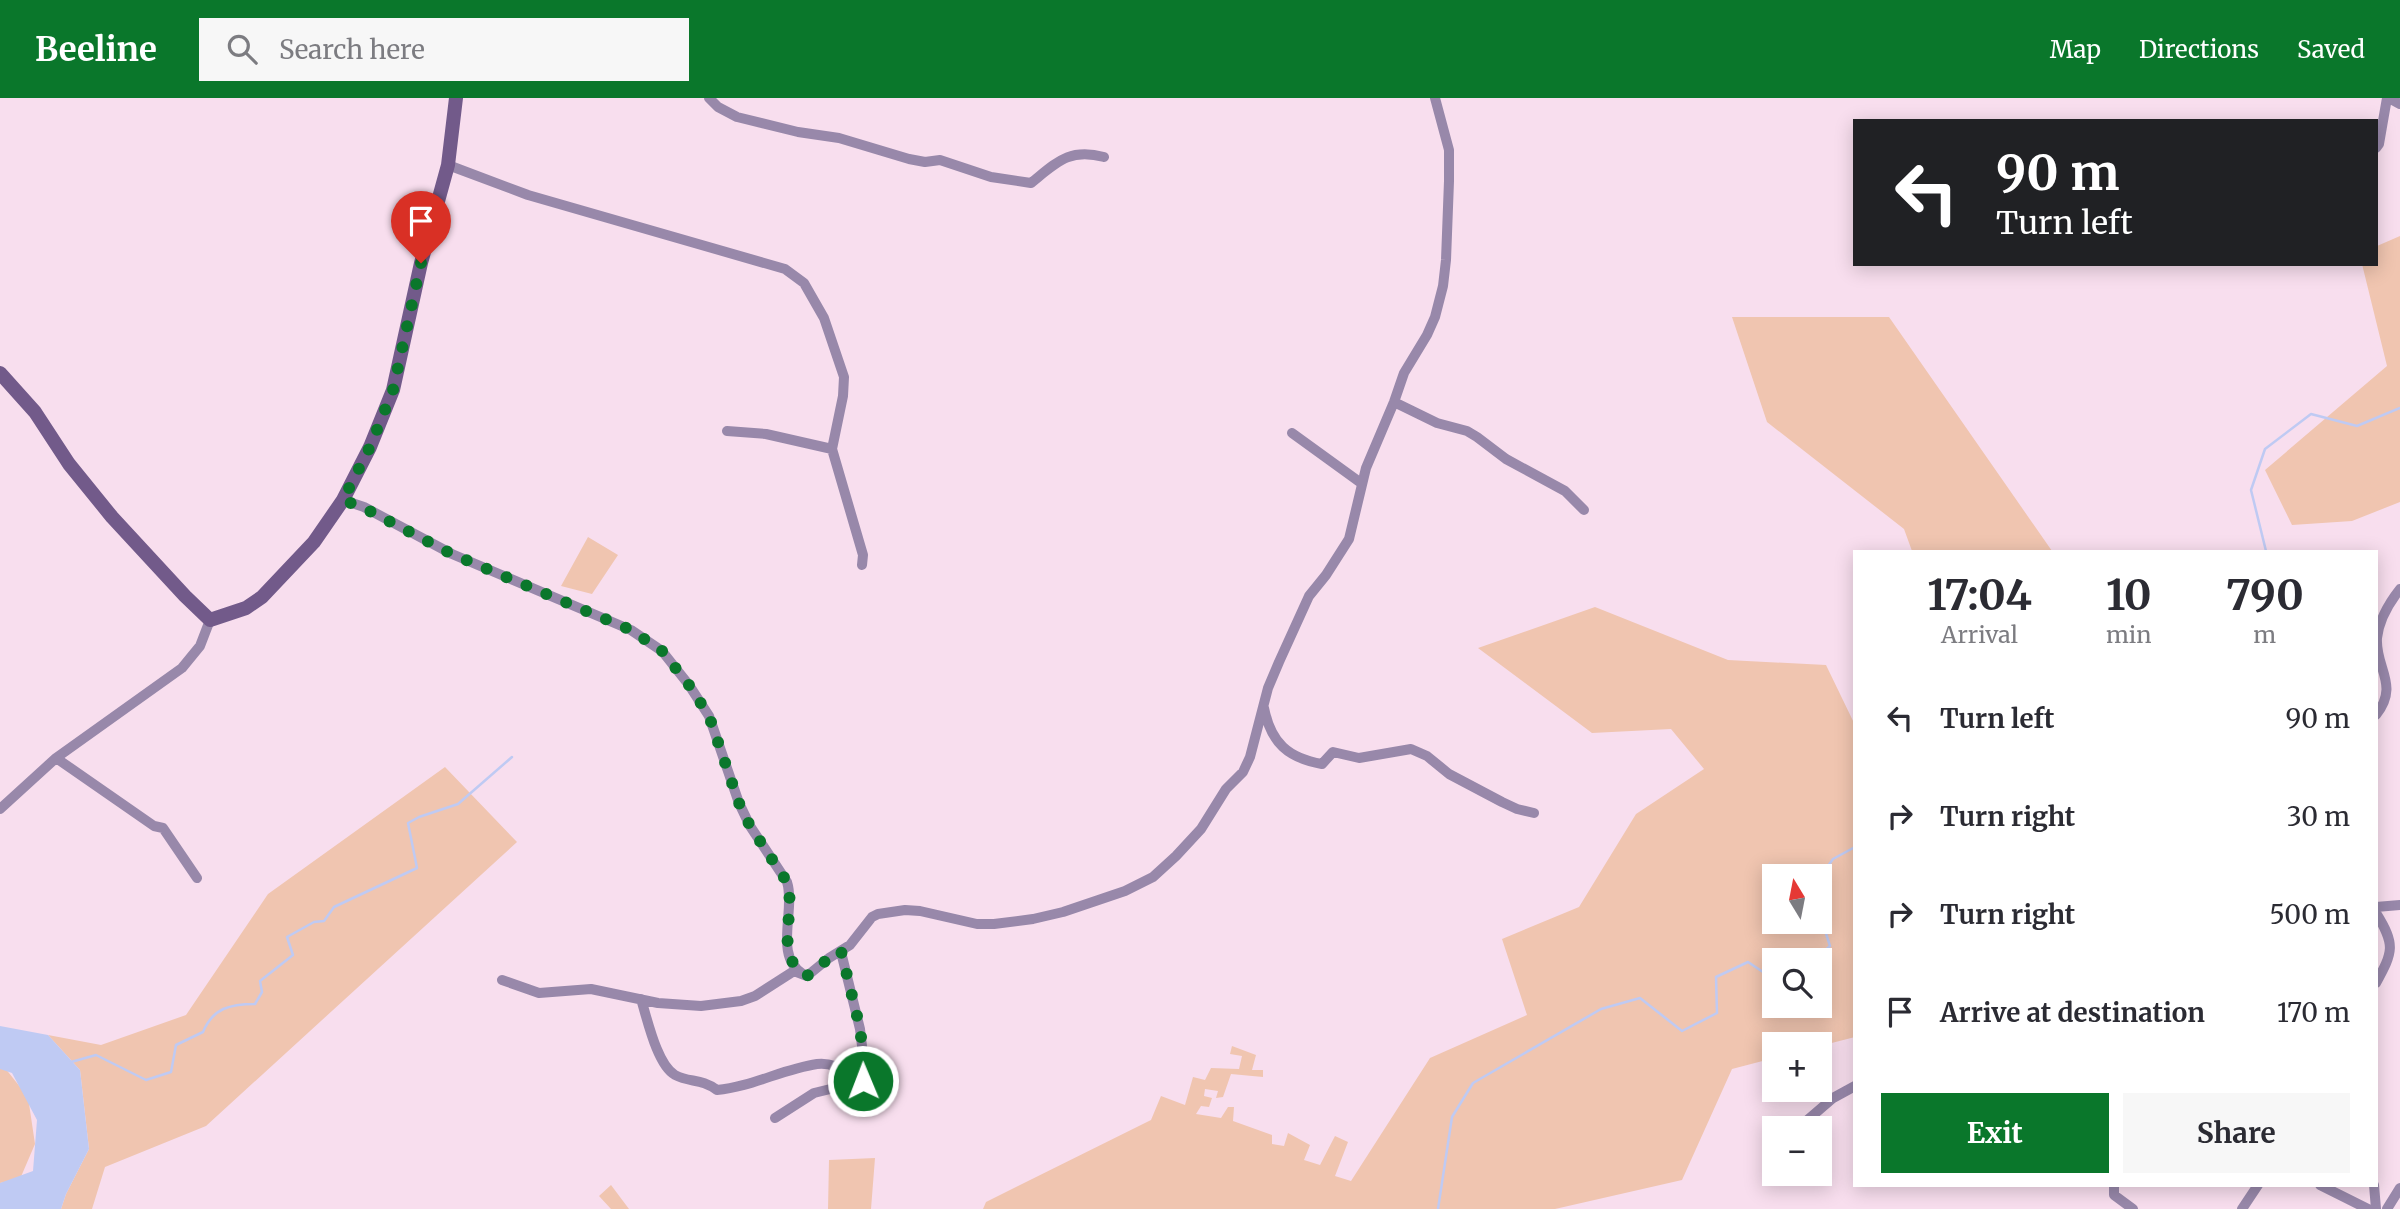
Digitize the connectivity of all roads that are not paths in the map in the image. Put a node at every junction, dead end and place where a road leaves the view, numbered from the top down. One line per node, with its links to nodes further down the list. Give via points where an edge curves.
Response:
1 (456, 98): 8 (main road)
2 (709, 98): 7 (street, via 737,117 925,162 940,160 1010,181 1031,183 1069,156 1084,152)
3 (1435, 98): 10 (street, via 1448,150 1443,286 1435,317 1404,373)
4 (2388, 98): 5 (street); 6 (street)
5 (2400, 104)
6 (2378, 145)
7 (1104, 157)
8 (449, 165): 13 (street, via 528,195 785,269 804,283 824,318 844,377); 15 (main road, via 421,263 393,390)
9 (0, 373): 19 (main road, via 35,412 112,517)
10 (1394, 402): 14 (street); 16 (street, via 1478,437 1506,459 1565,491)
11 (727, 432): 13 (street, via 766,434)
12 (1292, 433): 14 (street)
13 (832, 449): 17 (street)
14 (1362, 483): 22 (street, via 1349,539 1309,596)
15 (343, 500): 19 (main road, via 314,542 262,597); 32 (street, via 452,554 631,630 662,651 709,716 739,803 787,882 789,957)
16 (1584, 510)
17 (862, 565)
18 (2400, 589): 20 (street, via 2384,613)
19 (209, 620): 24 (street, via 200,646 182,668)
20 (2378, 635)
21 (2378, 644): 23 (street, via 2389,681)
22 (1263, 704): 26 (street, via 1275,739 1308,762 1322,764 1333,752 1359,758 1411,749 1486,794); 31 (street, via 1243,772 1188,844 1165,868 1141,883 1063,912 1007,923 978,924 919,911 890,911 872,917)
23 (2378, 713)
24 (56, 758): 25 (street); 27 (street, via 163,828)
25 (0, 809)
26 (1534, 813)
27 (197, 878)
28 (2400, 905): 29 (street)
29 (2378, 907)
30 (2378, 916): 33 (street, via 2392,944)
31 (841, 951): 32 (street); 36 (street)
32 (807, 976): 35 (street, via 794,971 755,996 727,1004 701,1006)
33 (2378, 979)
34 (502, 980): 35 (street, via 539,993 591,989)
35 (641, 999): 36 (street, via 669,1071 716,1090 803,1066 825,1063 842,1069)
36 (864, 1063): 39 (street, via 863,1081 814,1093)
37 (1853, 1087): 38 (street)
38 (1812, 1116)
39 (775, 1118)
40 (2114, 1187): 45 (street, via 2114,1195)
41 (2257, 1187): 46 (street)
42 (2324, 1187): 47 (street)
43 (2374, 1187): 48 (street)
44 (2400, 1188): 49 (street)
45 (2133, 1209)
46 (2242, 1209)
47 (2368, 1209)
48 (2376, 1209)
49 (2388, 1209)

